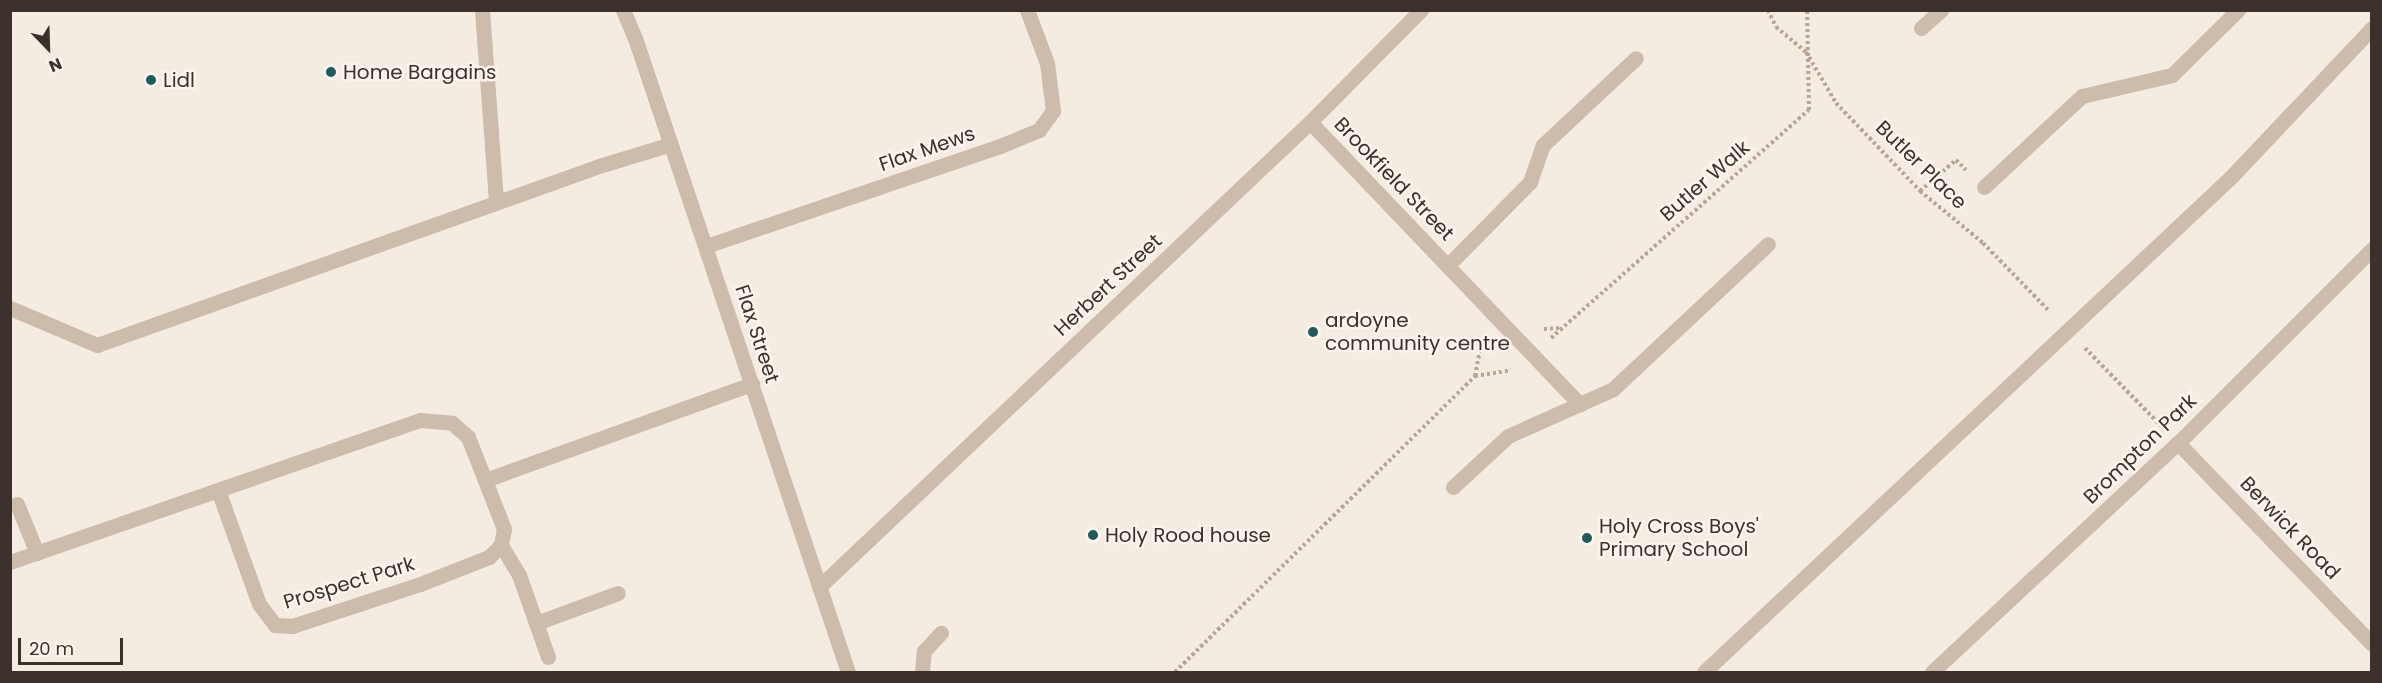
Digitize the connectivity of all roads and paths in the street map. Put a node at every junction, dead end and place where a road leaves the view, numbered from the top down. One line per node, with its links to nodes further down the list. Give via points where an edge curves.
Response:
1 (482, 10): 17 (street)
2 (623, 10): 14 (street, Flax Street)
3 (1027, 10): 19 (street, Flax Mews, via 1047,63 1053,111 1039,130)
4 (1768, 10): 11 (path, Butler Place, via 1776,27)
5 (1807, 10): 11 (path, Butler Walk)
6 (1941, 10): 9 (street)
7 (2238, 10): 15 (street, via 2172,75 2082,96)
8 (1414, 13): 13 (street, Herbert Street)
9 (1921, 28)
10 (2372, 28): 24 (street, via 2231,177)
11 (1806, 52): 16 (path, Butler Place, via 1836,103); 25 (path, Butler Walk, via 1809,110)
12 (1636, 58): 21 (street, Brookfield Street, via 1543,145 1530,182)
13 (1310, 122): 21 (street, Brookfield Street); 38 (street, Herbert Street)
14 (671, 144): 17 (street); 19 (street, Flax Street)
15 (1984, 187): 16 (path, via 1956,160)
16 (1920, 191): 24 (path, Butler Place, via 1983,243)
17 (496, 202): 22 (street, via 97,345)
18 (1768, 244): 29 (street, via 1613,389)
19 (706, 246): 28 (street, Flax Street)
20 (2372, 249): 30 (street, Brompton Park)
21 (1448, 265): 23 (street, Brookfield Street)
22 (10, 308)
23 (1504, 323): 26 (street, Brookfield Street); 27 (path, via 1480,343)
24 (2068, 330): 30 (path, Butler Place); 47 (street)
25 (1547, 341)
26 (1533, 354): 27 (path, via 1518,368); 29 (street, Brookfield Street)
27 (1474, 376): 46 (path)
28 (752, 384): 31 (street); 38 (street, Flax Street)
29 (1580, 405): 32 (street, via 1508,436)
30 (2178, 443): 42 (street, Berwick Road); 48 (street, Brompton Park)
31 (485, 480): 33 (street, via 468,437 452,423 420,420); 35 (street, via 504,529)
32 (1453, 487)
33 (218, 490): 35 (street, Prospect Park, via 259,604 274,625 292,626 420,584 489,556); 36 (street)
34 (17, 504): 36 (street)
35 (501, 545): 40 (street, via 519,575)
36 (37, 553): 37 (street)
37 (10, 562)
38 (819, 587): 44 (street, Flax Street)
39 (618, 593): 40 (street)
40 (536, 623): 43 (street)
41 (941, 633): 45 (street, via 924,651)
42 (2372, 644)
43 (548, 657)
44 (848, 672)
45 (922, 672)
46 (1175, 672)
47 (1704, 672)
48 (1932, 672)

